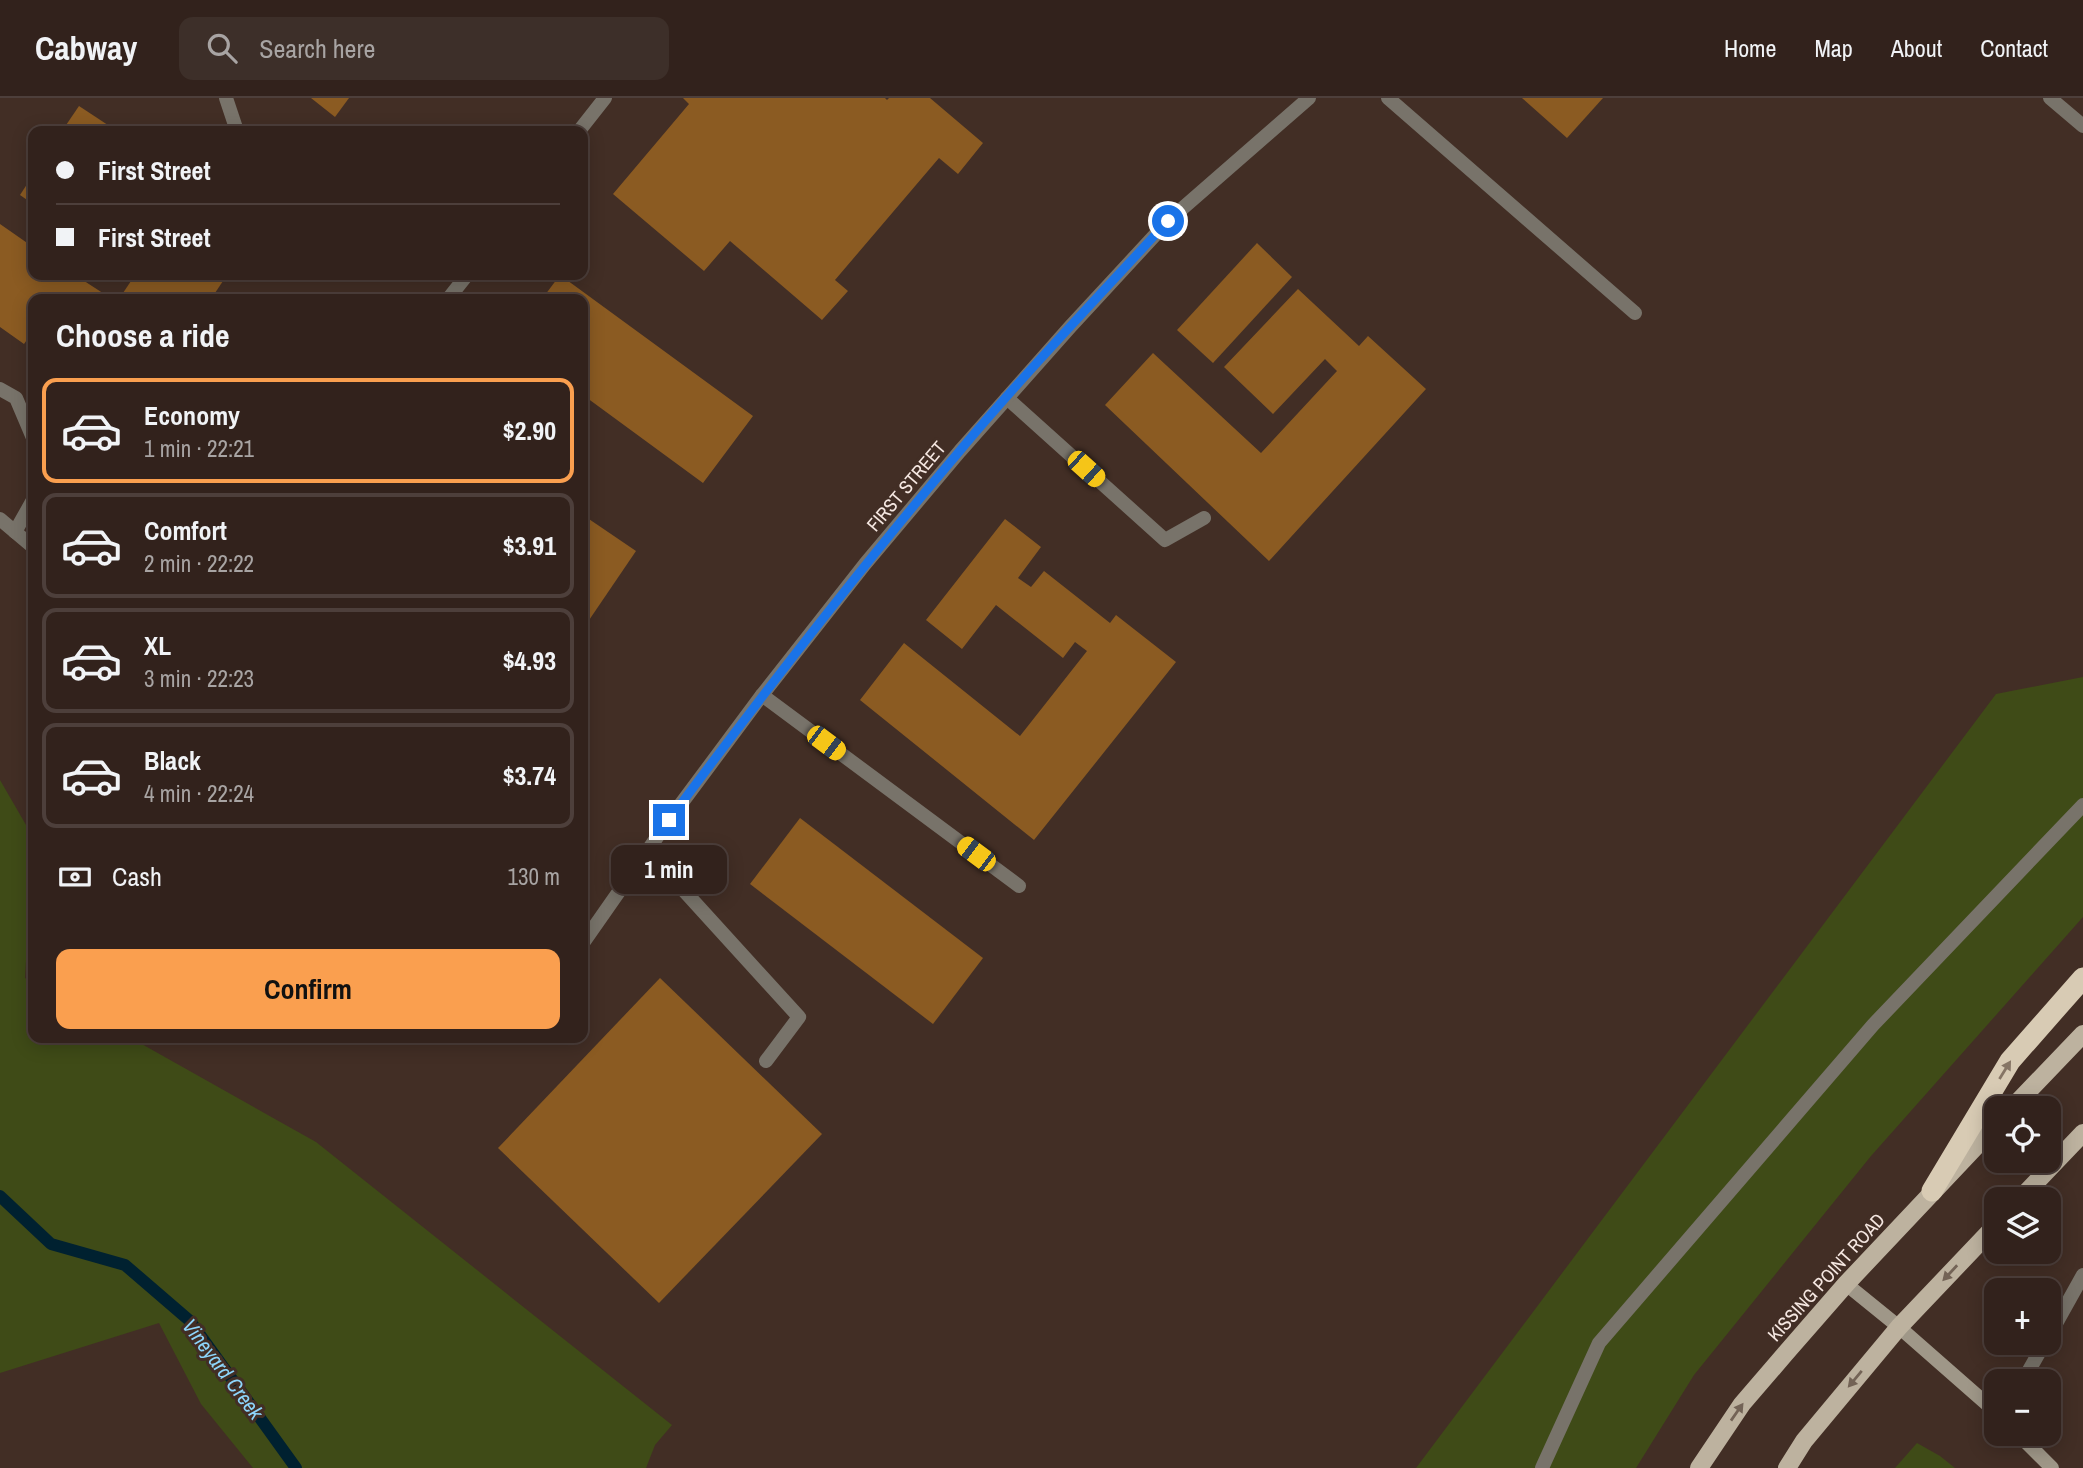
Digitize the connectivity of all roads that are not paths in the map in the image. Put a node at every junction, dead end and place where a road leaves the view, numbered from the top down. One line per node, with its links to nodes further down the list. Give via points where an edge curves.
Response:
1 (226, 98): 6 (street)
2 (605, 98): 7 (street)
3 (1309, 98): 13 (street, FIRST STREET, via 1168,221)
4 (1388, 98): 11 (street)
5 (2050, 98): 8 (street)
6 (235, 126)
7 (583, 126)
8 (2083, 126)
9 (463, 280): 10 (street)
10 (452, 294)
11 (1635, 313)
12 (0, 389): 14 (street, via 16,398)
13 (1007, 398): 16 (street, via 1165,540); 20 (street, FIRST STREET, via 865,564)
14 (28, 426)
15 (28, 509): 18 (street)
16 (1204, 518)
17 (0, 519): 18 (street)
18 (15, 532): 19 (street)
19 (28, 543)
20 (762, 695): 22 (street, FIRST STREET); 23 (street)
21 (2083, 805): 40 (street, via 1873,1025 1599,1343)
22 (647, 850): 24 (street, FIRST STREET); 27 (street, via 799,1017)
23 (1019, 886)
24 (588, 936)
25 (2083, 978): 32 (highway, one-way to 25, via 2010,1061)
26 (2083, 1034): 28 (main road)
27 (766, 1061)
28 (2024, 1096)
29 (2083, 1133): 31 (main road)
30 (1984, 1137): 32 (main road, KISSING POINT ROAD)
31 (2031, 1187)
32 (1932, 1191): 35 (main road, KISSING POINT ROAD)
33 (1984, 1238): 37 (main road, one-way to 37)
34 (2083, 1275): 36 (street)
35 (1846, 1284): 37 (main road); 41 (main road, KISSING POINT ROAD, one-way to 35, via 1742,1404)
36 (2061, 1314)
37 (1899, 1327): 38 (main road); 42 (main road, one-way to 42)
38 (1984, 1401)
39 (2030, 1446): 43 (main road)
40 (1542, 1468)
41 (1699, 1468)
42 (1787, 1468)
43 (2052, 1468)

